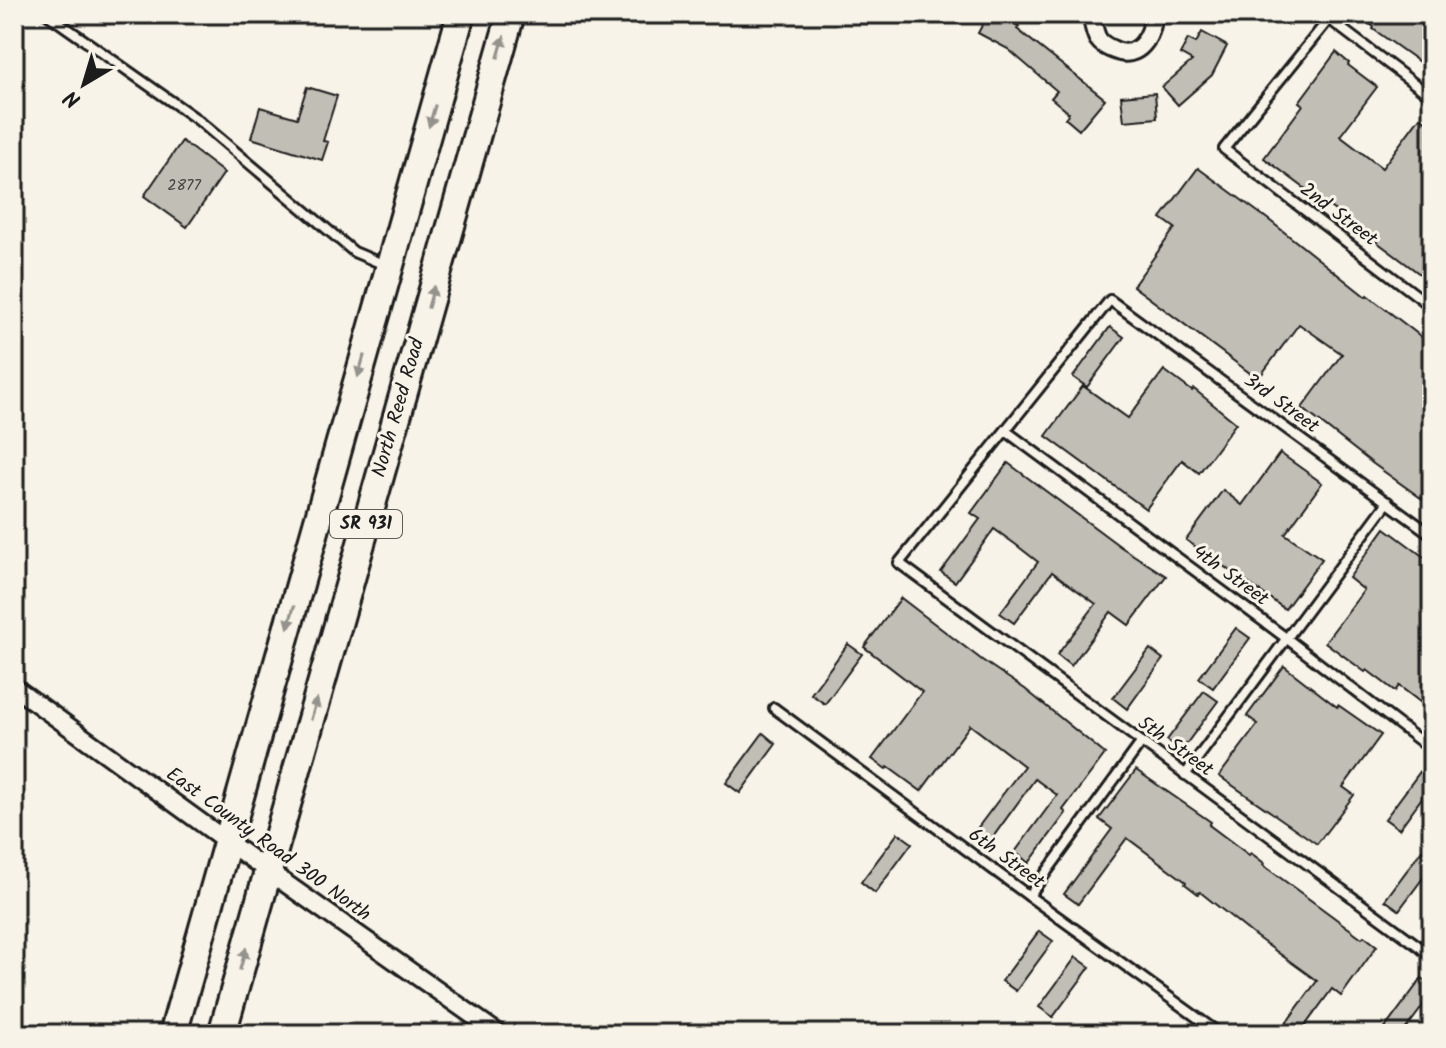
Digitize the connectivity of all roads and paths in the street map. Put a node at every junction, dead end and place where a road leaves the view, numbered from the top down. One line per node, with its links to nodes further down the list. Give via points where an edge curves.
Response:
1 (47, 14): 7 (lane, via 198,120 354,252)
2 (461, 14): 7 (main road, SR 931, one-way to 7)
3 (511, 14): 19 (main road, North Reed Road / SR 931, one-way to 3)
4 (1091, 14): 5 (street, via 1097,37 1122,54 1144,45)
5 (1153, 14)
6 (1432, 97): 8 (lane, 2nd Street, via 1329,19 1224,149)
7 (389, 267): 18 (main road, SR 931, one-way to 18)
8 (1432, 307)
9 (1006, 431): 10 (lane, 3rd Street, via 1110,300); 12 (lane, 4th Street); 15 (lane, 5th Street, via 899,563)
10 (1388, 502): 11 (lane, 3rd Street); 12 (lane)
11 (1432, 535)
12 (1286, 638): 16 (lane, 4th Street); 17 (lane)
13 (14, 687): 18 (street, East County Road 300 North)
14 (774, 708): 20 (lane, 6th Street)
15 (1141, 743): 17 (lane, 5th Street); 20 (lane)
16 (1432, 750)
17 (1185, 775): 22 (lane, 5th Street)
18 (227, 842): 19 (street, East County Road 300 North); 24 (main road, SR 931)
19 (268, 871): 25 (main road, North Reed Road / SR 931, one-way to 19); 26 (street, East County Road 300 North)
20 (1029, 896): 27 (lane, 6th Street)
21 (1432, 938): 22 (lane)
22 (1423, 950): 23 (lane, 5th Street)
23 (1432, 956)
24 (173, 1034)
25 (222, 1034)
26 (499, 1034)
27 (1220, 1034)

